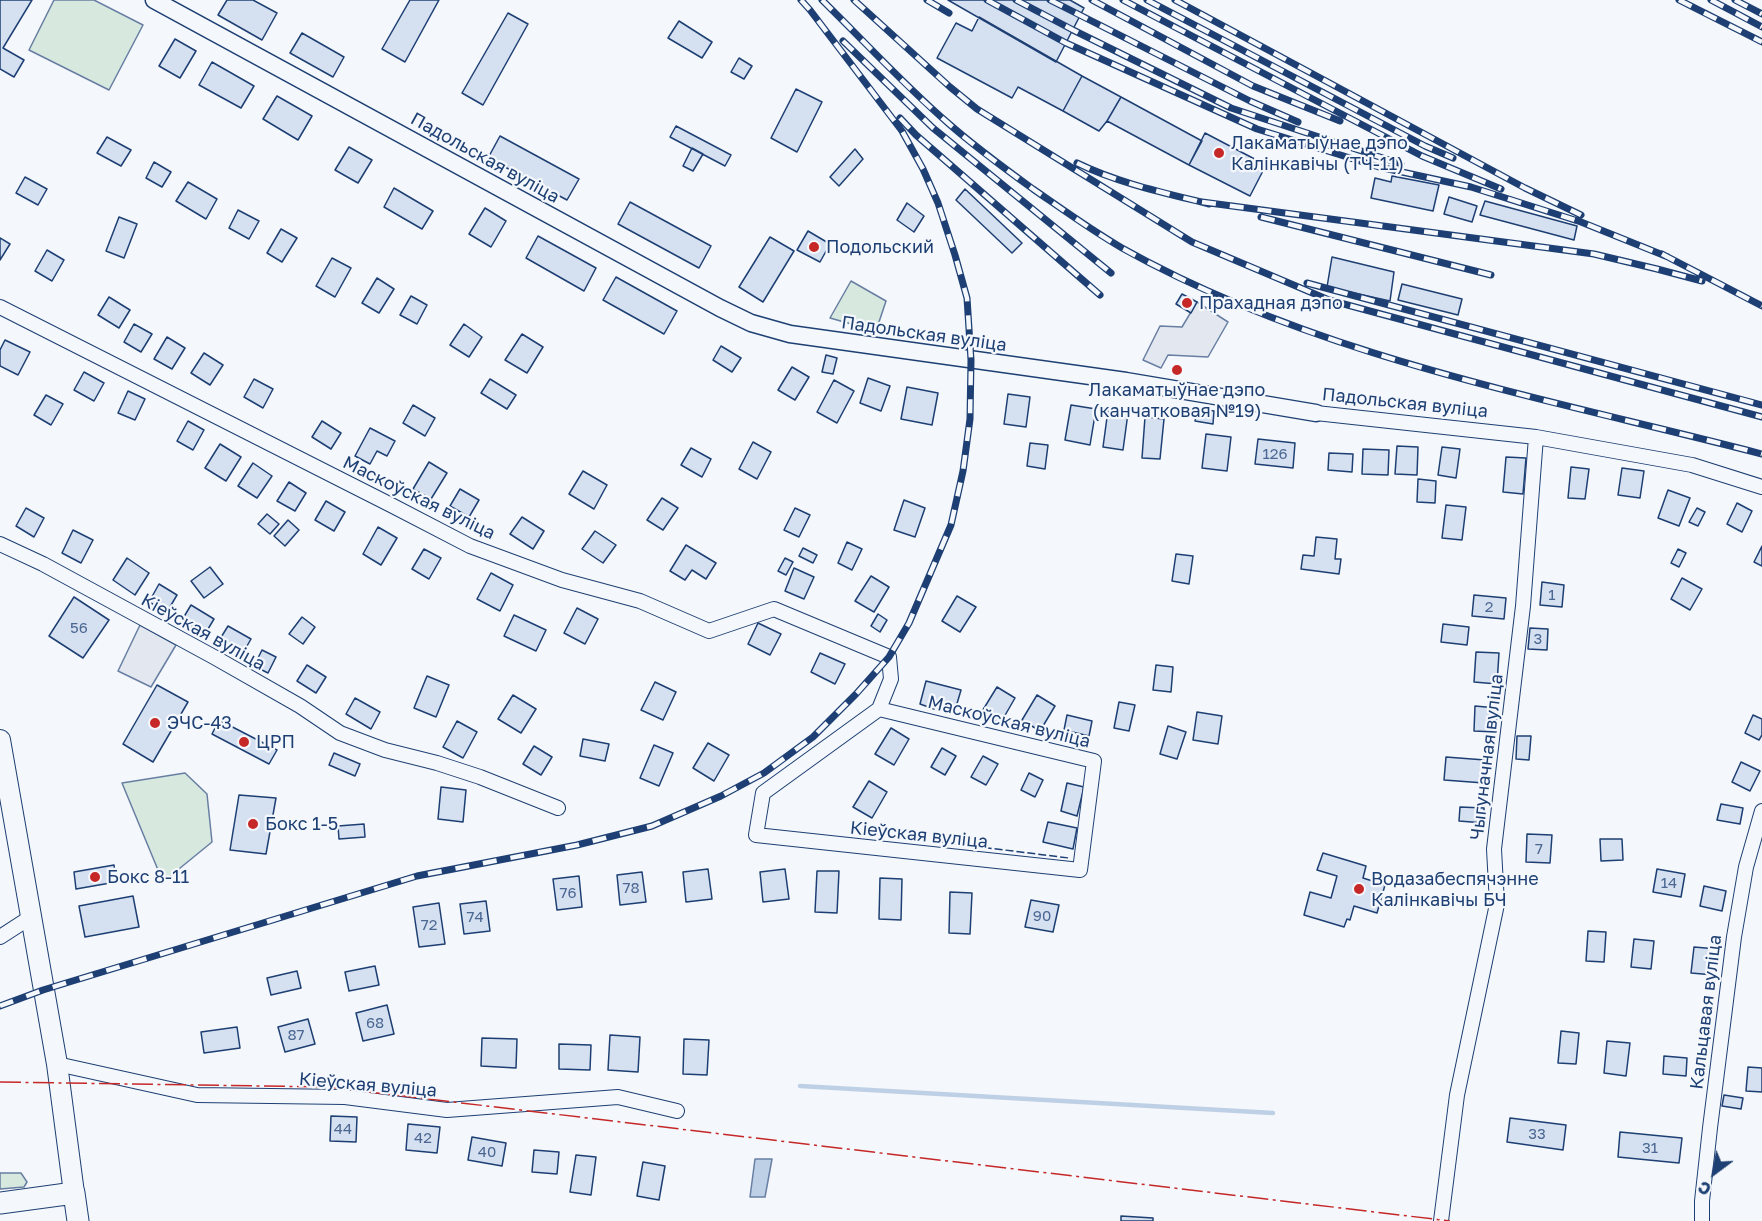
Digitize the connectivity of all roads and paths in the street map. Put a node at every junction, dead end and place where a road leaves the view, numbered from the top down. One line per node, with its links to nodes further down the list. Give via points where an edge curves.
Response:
1 (154, 0): 3 (street, Падольская вуліца, via 751,323 790,334 1126,381)
2 (0, 307): 7 (street, Маскоўская вуліца, via 470,546 562,580 640,601 709,632 774,609 888,657 891,679)
3 (1316, 413): 4 (street, Падольская вуліца)
4 (1536, 437): 5 (street, Падольская вуліца, via 1692,465); 19 (street, Чыгуначная вуліца, via 1523,606 1494,849 1497,904 1458,1095)
5 (1762, 488)
6 (0, 544): 9 (street, Кіеўская вуліца, via 214,657 300,706 340,734 480,777)
7 (879, 710): 11 (street, Маскоўская вуліца, via 1094,761); 11 (street, Кіеўская вуліца, via 763,793 756,836)
8 (0, 740): 12 (main road)
9 (558, 808)
10 (1762, 811): 20 (street, Кальцавая вуліца, via 1746,867 1734,937)
11 (1080, 870)
12 (31, 917): 13 (street); 14 (main road)
13 (0, 937)
14 (57, 1064): 15 (street, Кіеўская вуліца, via 197,1095 345,1097 447,1110 618,1097); 16 (main road)
15 (677, 1112)
16 (74, 1193): 17 (main road); 18 (main road)
17 (0, 1203)
18 (78, 1221)
19 (1441, 1221)
20 (1702, 1221)

